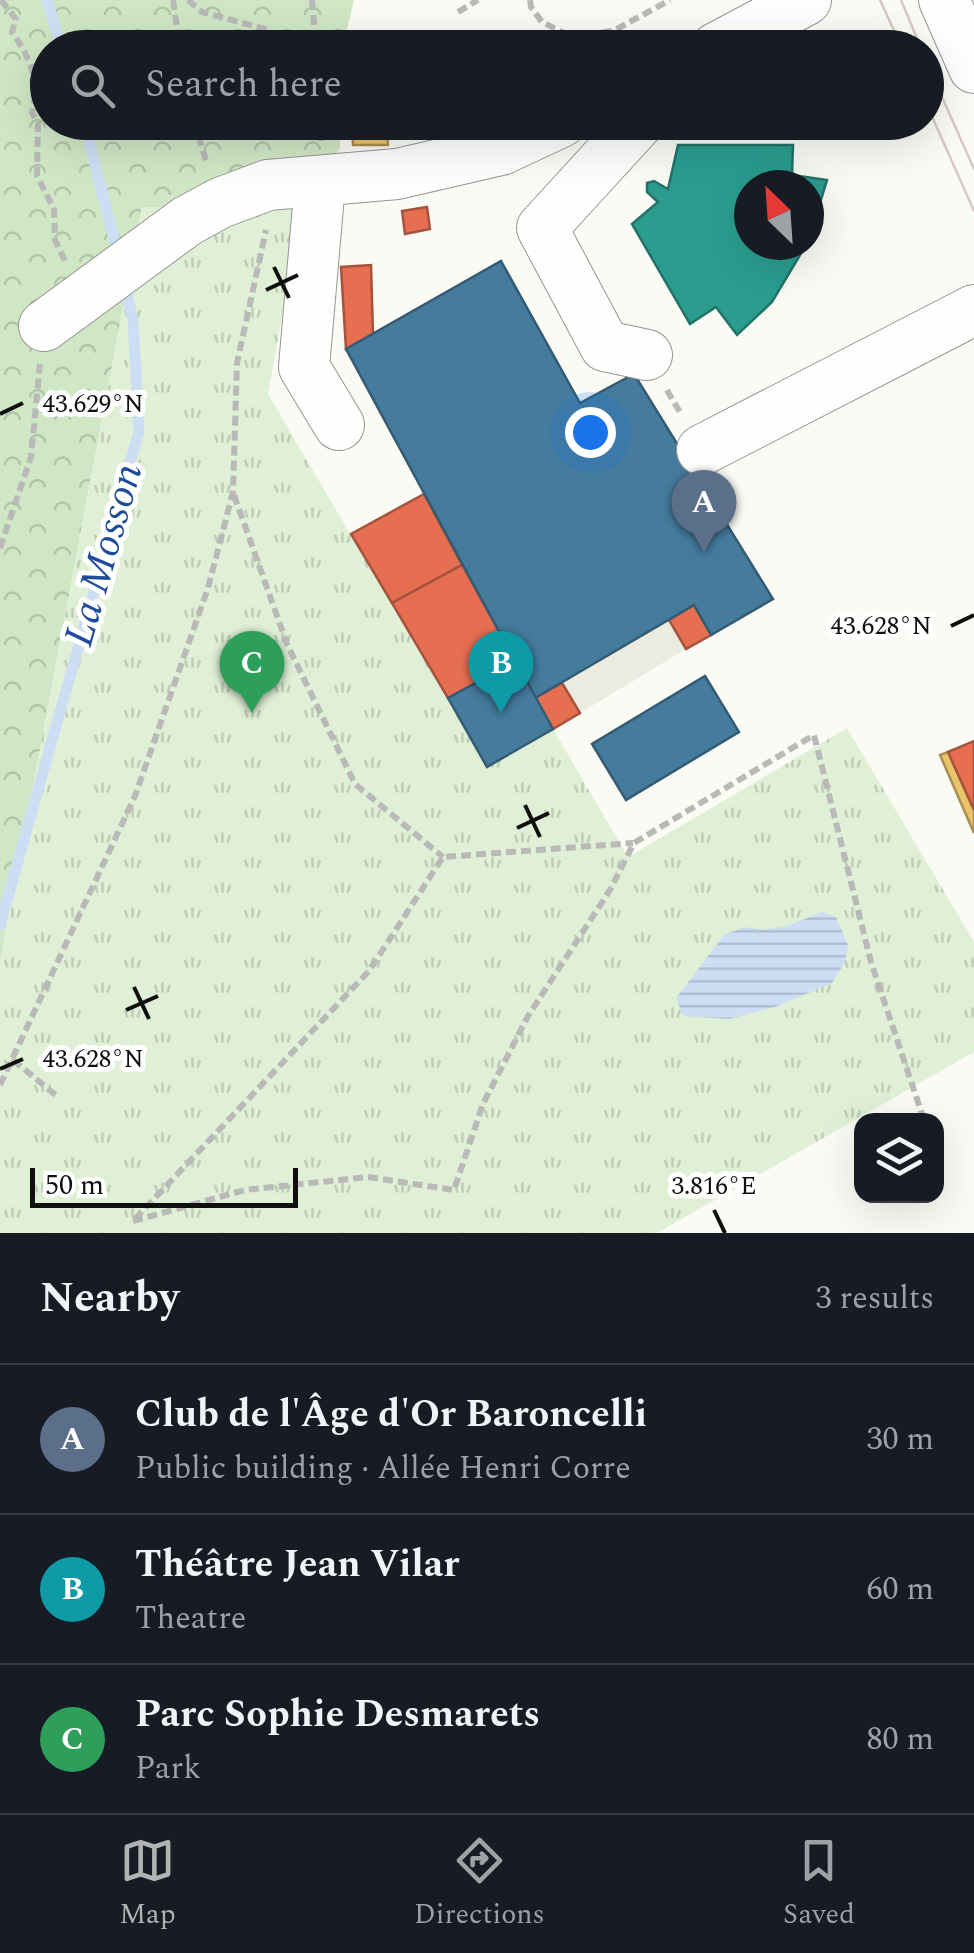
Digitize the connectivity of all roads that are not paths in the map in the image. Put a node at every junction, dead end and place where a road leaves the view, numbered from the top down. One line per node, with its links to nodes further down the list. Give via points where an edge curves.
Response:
1 (806, 0): 3 (street)
2 (944, 0): 4 (street)
3 (750, 30)
4 (974, 68)
5 (522, 140): 7 (street, via 397,174)
6 (623, 140): 10 (street, via 542,228 604,346)
7 (320, 183): 9 (street, via 268,185 220,203); 11 (street, via 304,367)
8 (974, 310): 12 (street)
9 (44, 326)
10 (647, 355)
11 (339, 425)
12 (702, 450)

